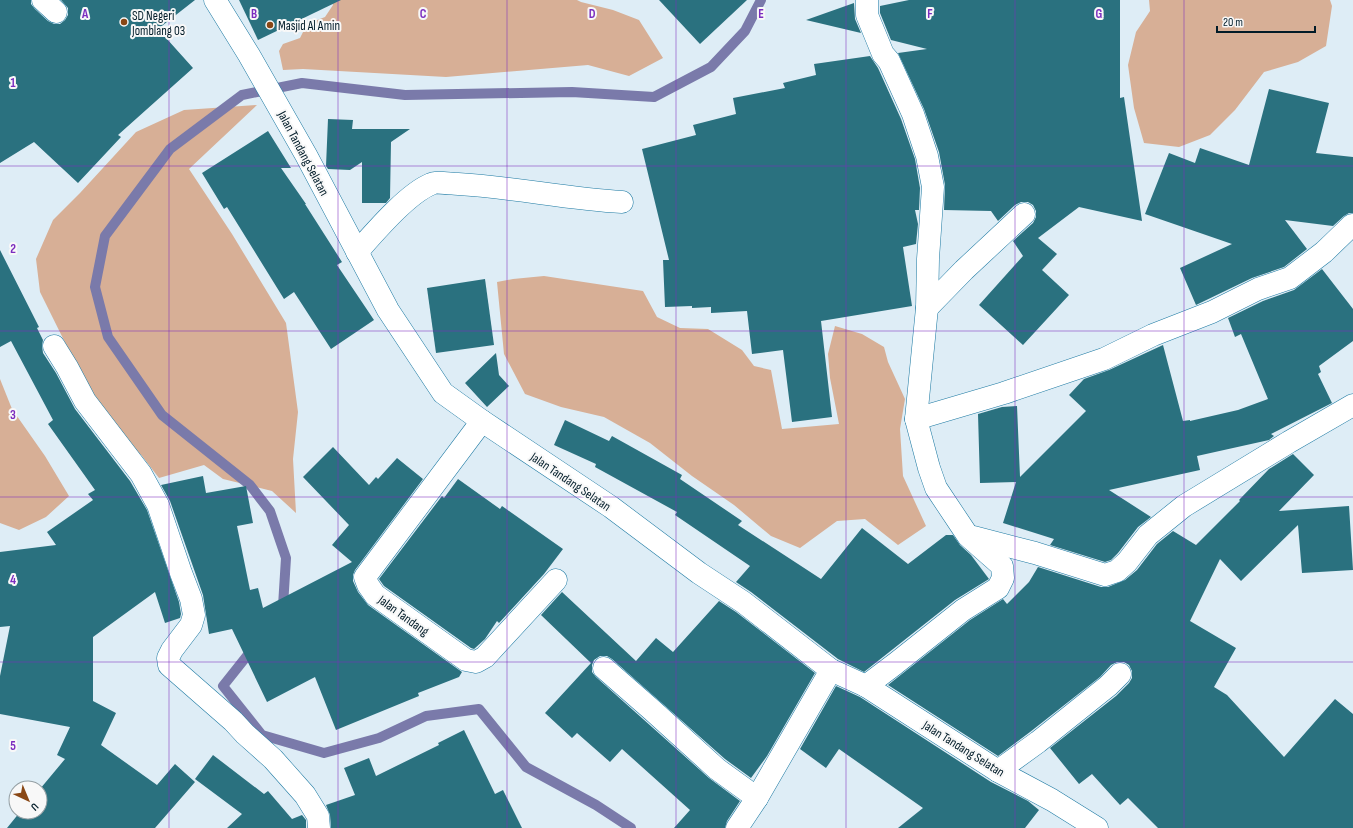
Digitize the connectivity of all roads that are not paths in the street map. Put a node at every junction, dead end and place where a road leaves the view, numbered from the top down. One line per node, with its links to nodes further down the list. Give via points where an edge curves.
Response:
1 (215, 0): 6 (street, Jalan Tandang Selatan, via 306,155)
2 (867, 0): 7 (street, via 867,15 913,114 927,156 932,181)
3 (622, 202): 6 (street, via 483,186 432,183 416,192)
4 (1024, 214): 7 (street)
5 (1352, 225): 10 (street, via 1324,252 1290,278 1258,288 1212,312 1104,359)
6 (357, 252): 11 (street, Jalan Tandang Selatan, via 388,310 443,393)
7 (927, 308): 10 (street)
8 (54, 346): 20 (street, via 85,401 141,474 158,505 191,599 194,615 191,625 172,650 168,658 169,664 273,759 305,796 318,816)
9 (1353, 405): 12 (street, via 1184,506 1148,535 1117,571 1105,575)
10 (916, 419): 12 (street, via 936,488)
11 (482, 421): 13 (street, Jalan Tandang, via 365,577 368,585 375,595 466,660 476,662 485,657); 15 (street, Jalan Tandang Selatan, via 611,507 699,573 743,602)
12 (968, 536): 17 (street, via 1002,566 1004,578 998,588 963,610)
13 (556, 580)
14 (604, 668): 19 (street, via 717,769)
15 (831, 670): 17 (street, Jalan Tandang Selatan); 19 (street)
16 (1120, 674): 18 (street, via 1038,742)
17 (866, 686): 18 (street, Jalan Tandang Selatan)
18 (998, 771): 22 (street, Jalan Tandang Selatan)
19 (757, 798): 21 (street)
20 (319, 828)
21 (738, 828)
22 (1097, 828)

